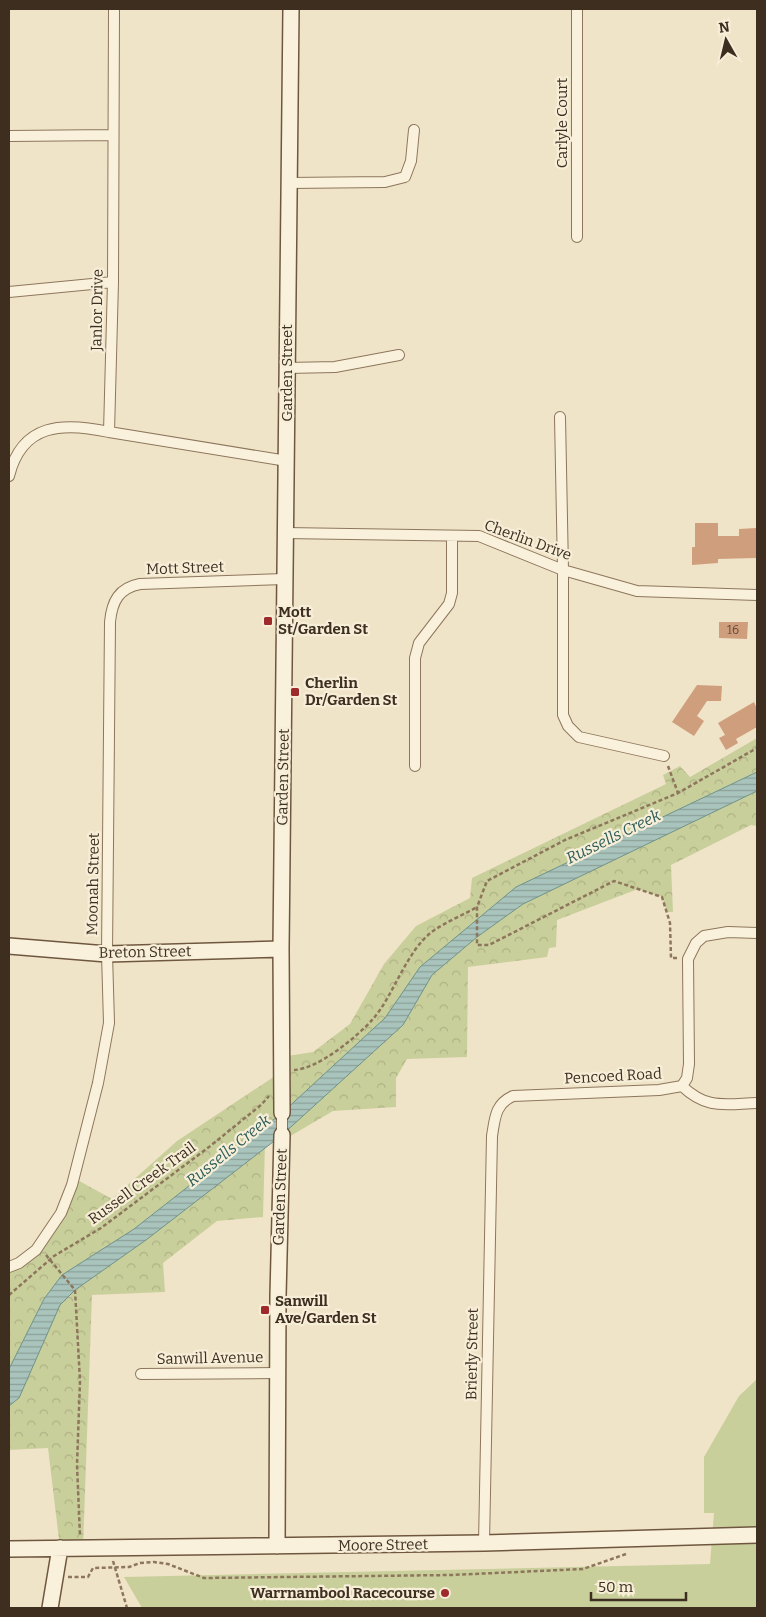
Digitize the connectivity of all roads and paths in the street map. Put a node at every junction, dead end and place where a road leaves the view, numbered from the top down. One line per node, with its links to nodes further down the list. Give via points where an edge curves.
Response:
1 (114, 9): 5 (street, Janlor Drive)
2 (291, 9): 7 (street, Garden Street)
3 (577, 9): 8 (street, Carlyle Court)
4 (414, 130): 7 (street, via 411,162 405,177 385,182)
5 (113, 135): 6 (street); 9 (street, Janlor Drive)
6 (9, 136)
7 (288, 183): 12 (street, Garden Street)
8 (577, 237)
9 (113, 282): 10 (street); 14 (street, Janlor Drive)
10 (9, 292)
11 (399, 355): 12 (street, via 335,367)
12 (286, 368): 15 (street, Garden Street)
13 (560, 417): 19 (street)
14 (109, 432): 15 (street); 16 (street, via 83,426 38,433 20,447)
15 (287, 461): 17 (street, Garden Street)
16 (9, 476)
17 (285, 533): 18 (street, Cherlin Drive); 20 (street, Garden Street)
18 (452, 536): 19 (street, Cherlin Drive, via 479,536); 25 (street, via 452,593 449,604 419,643 415,658)
19 (564, 570): 21 (street, Cherlin Drive, via 637,591); 24 (street, via 563,715 568,726 579,737)
20 (284, 579): 22 (street, Mott Street, via 130,586 116,599); 30 (street, Garden Street)
21 (757, 595)
22 (110, 622): 31 (street, Moonah Street)
23 (757, 748): 26 (path)
24 (664, 756): 26 (path)
25 (415, 766)
26 (678, 793): 27 (path, via 565,840 487,881)
27 (477, 907): 32 (path, via 477,945 490,945 614,881 662,897 670,923 671,958); 33 (path, Russell Creek Trail, via 432,932 407,962 373,1019 331,1056 301,1070 290,1070)
28 (752, 933): 32 (street, via 704,936 696,943)
29 (9, 946): 31 (street, Breton Street)
30 (281, 949): 31 (street, Breton Street); 33 (street, Garden Street)
31 (107, 954): 38 (street, Moonah Street, via 109,1023 98,1084 72,1185 48,1236 36,1250)
32 (688, 960): 34 (street, Pencoed Road, via 689,1064)
33 (282, 1081): 37 (path, Russell Creek Trail, via 261,1106 210,1147 101,1228); 40 (street, Garden Street)
34 (682, 1086): 35 (street, via 695,1099 706,1103); 36 (street, Pencoed Road, via 659,1090 513,1096 503,1100 497,1109 492,1136)
35 (757, 1104)
36 (491, 1166): 43 (street, Brierly Street)
37 (49, 1260): 39 (path, Russell Creek Trail); 46 (path, via 75,1290 80,1381 77,1465)
38 (9, 1267)
39 (9, 1295)
40 (278, 1372): 41 (street, Sanwill Avenue); 44 (street, Garden Street)
41 (142, 1374)
42 (757, 1535): 43 (street, Moore Street)
43 (484, 1543): 44 (street, Moore Street)
44 (277, 1546): 47 (street, Moore Street)
45 (60, 1548): 46 (street, Moore Street); 48 (street, Moore Street); 51 (street)
46 (80, 1548): 47 (street, Moore Street)
47 (109, 1548): 50 (path)
48 (9, 1549)
49 (633, 1551): 50 (path, via 583,1569 479,1574 204,1578 168,1564 140,1563)
50 (115, 1568): 51 (path, via 93,1568 88,1577 81,1578); 53 (path)
51 (56, 1576): 52 (street)
52 (50, 1608)
53 (126, 1608)

